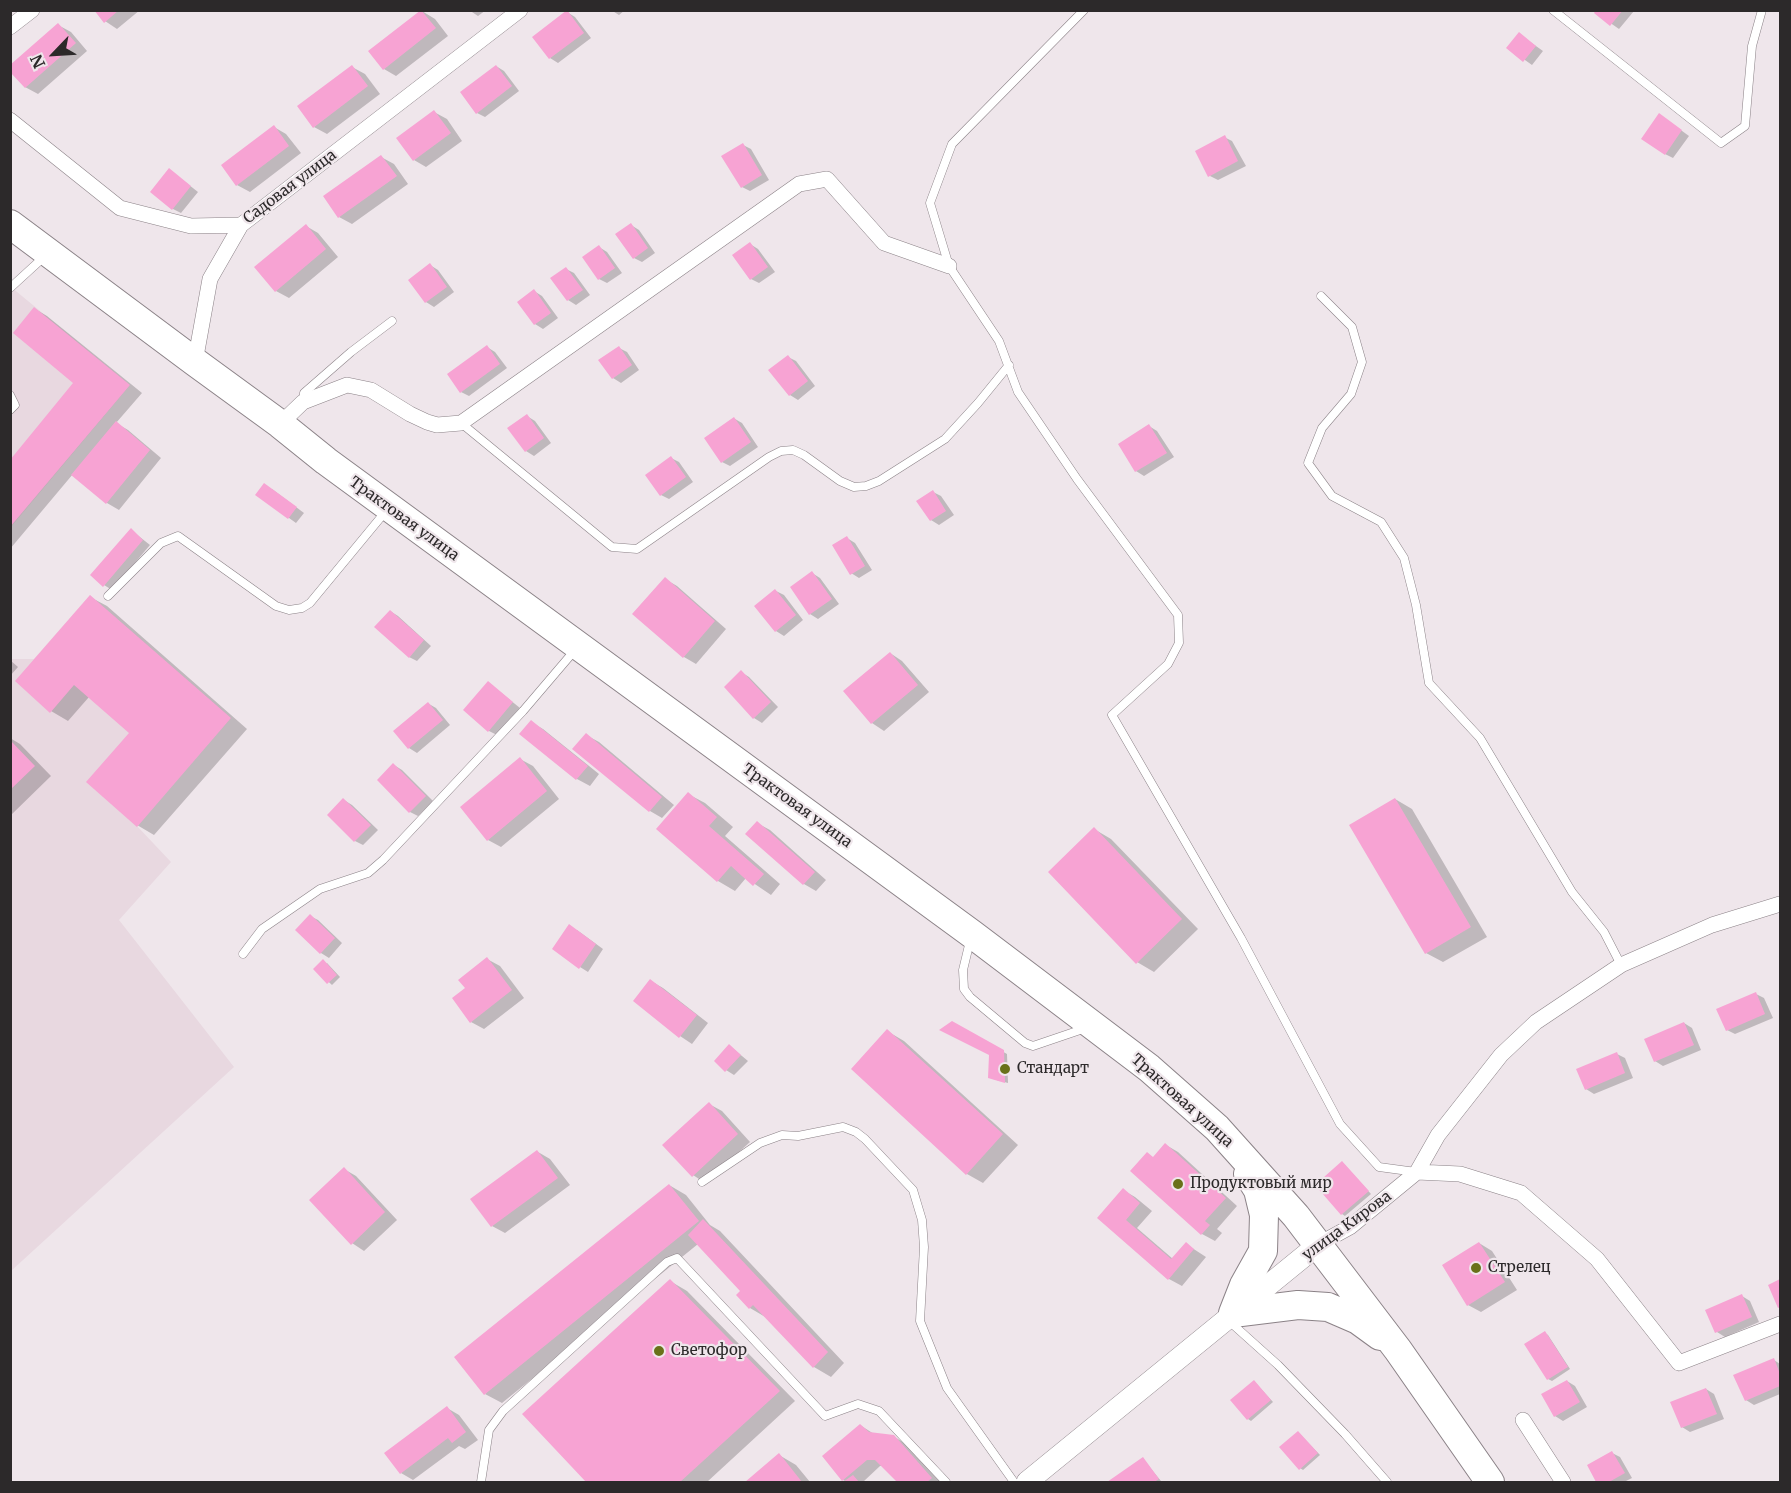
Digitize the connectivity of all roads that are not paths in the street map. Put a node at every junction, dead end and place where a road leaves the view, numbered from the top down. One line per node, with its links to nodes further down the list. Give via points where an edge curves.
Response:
1 (32, 10): 6 (street)
2 (520, 10): 9 (street, Садовая улица)
3 (1084, 10): 11 (lane, via 952,144 930,203)
4 (1553, 10): 5 (lane, via 1721,143 1745,126 1752,46)
5 (1762, 10)
6 (10, 27)
7 (10, 120): 9 (street, Садовая улица, via 120,208 191,226)
8 (10, 224): 10 (highway, Трактовая улица)
9 (241, 225): 15 (street, via 210,279)
10 (49, 253): 12 (lane); 15 (highway, Трактовая улица)
11 (949, 266): 16 (lane, via 999,341); 20 (street, via 884,243 827,179 799,184)
12 (10, 288)
13 (1321, 296): 28 (lane, via 1352,327 1362,362 1351,394 1322,428 1308,463 1332,496 1381,522 1404,558 1430,683 1480,738 1572,892 1604,932)
14 (392, 321): 18 (lane, via 304,393)
15 (195, 362): 21 (highway, Трактовая улица)
16 (1009, 364): 20 (lane, via 945,439 879,481 854,487 840,482 804,455 793,450 781,451 637,549 612,547); 31 (lane, via 1018,392 1178,615 1179,642 1168,664 1112,715 1241,938 1340,1124 1379,1167)
17 (10, 395): 19 (lane, via 15,405)
18 (303, 402): 20 (street, via 347,385 371,390 427,422); 21 (street)
19 (10, 410)
20 (461, 423)
21 (280, 424): 22 (highway, Трактовая улица)
22 (389, 507): 23 (lane, via 302,608 276,606 178,536 161,543); 24 (highway, Трактовая улица)
23 (108, 596)
24 (579, 645): 26 (highway, Трактовая улица); 27 (lane, via 523,711 383,860 368,873 320,889 262,929)
25 (1780, 904): 28 (street, улица Кирова, via 1712,925)
26 (972, 934): 29 (highway, Трактовая улица); 29 (lane, via 963,970 964,989 1025,1043 1033,1046)
27 (243, 954)
28 (1621, 965): 31 (street, улица Кирова, via 1536,1022 1501,1055 1438,1135)
29 (1095, 1025): 30 (highway, Трактовая улица)
30 (1217, 1128): 33 (highway, Трактовая улица); 34 (highway, via 1258,1190 1264,1215 1263,1251)
31 (1417, 1172): 33 (street, улица Кирова, via 1350,1227); 35 (street, via 1460,1174 1521,1193 1597,1259 1679,1363)
32 (702, 1182): 40 (lane, via 760,1143 782,1135 798,1136 843,1127 865,1138 913,1190 922,1220 924,1247 920,1321 947,1388)
33 (1319, 1244): 34 (street, улица Кирова); 36 (highway, Трактовая улица)
34 (1230, 1316): 36 (highway, via 1298,1305 1328,1307 1358,1320); 41 (street, улица Кирова); 42 (lane)
35 (1780, 1324)
36 (1398, 1350): 43 (highway, Трактовая улица)
37 (1522, 1420): 44 (street)
38 (481, 1482): 39 (lane, via 489,1430 502,1411 677,1258 825,1416 858,1404 879,1410)
39 (946, 1482)
40 (1014, 1482)
41 (1027, 1482)
42 (1387, 1482)
43 (1490, 1482)
44 (1563, 1482)

